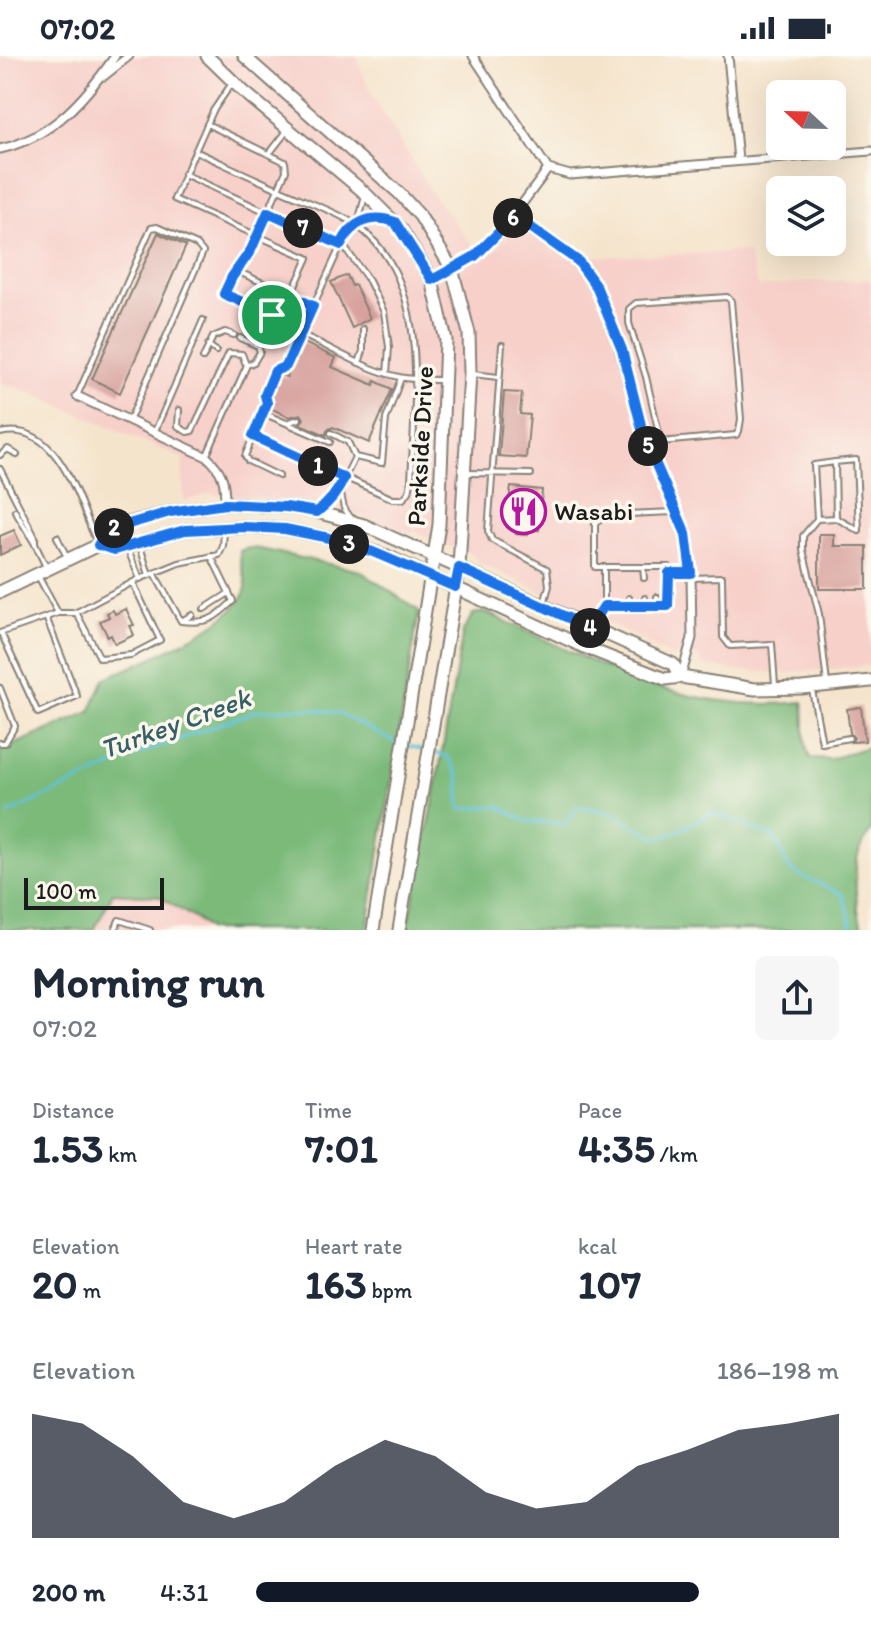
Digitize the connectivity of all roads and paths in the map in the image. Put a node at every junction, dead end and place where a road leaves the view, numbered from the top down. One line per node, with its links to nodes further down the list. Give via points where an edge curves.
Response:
1 (115, 56): 7 (street)
2 (129, 56): 7 (street)
3 (207, 56): 8 (street, Parkside Drive)
4 (244, 56): 26 (street, Parkside Drive, via 399,193 427,226)
5 (473, 56): 16 (street)
6 (728, 56): 15 (street)
7 (99, 80): 11 (street, via 58,123)
8 (233, 81): 9 (lane); 10 (street, Parkside Drive)
9 (207, 124): 12 (lane); 14 (lane)
10 (289, 129): 14 (lane); 19 (street, Parkside Drive)
11 (0, 149)
12 (195, 151): 17 (lane); 18 (lane)
13 (871, 151): 15 (street)
14 (269, 154): 18 (lane, via 286,165)
15 (738, 160): 16 (street, via 570,175)
16 (548, 169): 21 (street)
17 (184, 174): 20 (lane); 24 (lane, via 174,199)
18 (278, 189): 20 (lane); 23 (lane)
19 (365, 193): 22 (street, Parkside Drive); 23 (lane)
20 (268, 212): 24 (lane); 25 (lane)
21 (515, 216): 26 (street, via 475,256); 59 (street, via 578,261 596,286 622,350)
22 (395, 222): 23 (lane, via 377,218); 28 (street, Parkside Drive)
23 (356, 225): 25 (lane); 45 (lane, via 397,276 409,309)
24 (258, 235): 27 (lane); 30 (lane, via 308,258)
25 (341, 245): 31 (lane); 42 (lane, via 369,281 384,312)
26 (452, 269): 28 (street); 41 (street, Parkside Drive, via 469,333)
27 (237, 271): 29 (lane); 29 (lane, via 224,294 272,315)
28 (432, 280): 46 (street, Parkside Drive, via 446,340)
29 (283, 292): 30 (lane)
30 (291, 295): 31 (lane)
31 (313, 306): 34 (lane)
32 (203, 320): 54 (lane)
33 (363, 329): 39 (lane)
34 (300, 334): 39 (lane); 49 (lane, via 286,366 275,371)
35 (208, 345): 37 (lane); 38 (lane); 40 (lane, via 219,333 237,336 260,349)
36 (502, 345): 43 (lane)
37 (203, 358)
38 (225, 359): 40 (lane, via 238,352); 48 (lane, via 192,431 178,426)
39 (359, 363): 42 (lane)
40 (247, 365): 62 (lane)
41 (470, 373): 43 (lane); 46 (street); 66 (street, Parkside Drive)
42 (387, 374): 44 (lane)
43 (498, 377): 67 (lane)
44 (401, 378): 45 (lane); 63 (lane, via 386,419 382,463)
45 (415, 379): 46 (lane); 70 (lane, via 409,492 398,501)
46 (446, 380): 86 (street, Parkside Drive)
47 (77, 396): 51 (street); 51 (lane, via 151,228 197,245 203,252)
48 (179, 410)
49 (263, 413): 52 (lane); 56 (lane)
50 (299, 419): 52 (lane)
51 (129, 421): 54 (street)
52 (285, 424): 57 (lane)
53 (0, 433): 83 (lane, via 11,430 40,438 63,463)
54 (154, 433): 62 (street)
55 (331, 433): 63 (lane, via 348,442)
56 (253, 436): 69 (lane, via 248,461); 70 (lane)
57 (330, 442)
58 (661, 442): 58 (lane, via 739,431 727,297 636,303 629,309); 59 (lane)
59 (648, 446): 75 (street)
60 (0, 455): 61 (lane, via 8,449)
61 (17, 455)
62 (206, 457): 72 (street, via 220,468 226,482)
63 (355, 457): 70 (lane)
64 (835, 462): 76 (lane); 76 (lane, via 856,460 859,531); 77 (lane, via 814,465)
65 (0, 469): 82 (lane)
66 (465, 473): 67 (lane); 93 (street, Parkside Drive)
67 (492, 473): 68 (lane); 112 (lane, via 489,536 547,569)
68 (531, 474)
69 (279, 476)
70 (344, 478): 71 (lane)
71 (340, 487): 74 (lane); 78 (lane, via 344,508)
72 (225, 504): 74 (street); 79 (street); 83 (street, via 125,524 108,530)
73 (15, 511): 82 (lane)
74 (317, 512): 78 (street)
75 (677, 512): 88 (lane, via 604,515 595,524 595,567); 99 (street, via 686,534)
76 (836, 518): 77 (lane)
77 (817, 519): 128 (lane, via 803,536 803,550 819,614)
78 (354, 522): 86 (street)
79 (224, 527): 81 (street); 85 (lane, via 222,550); 97 (street, via 309,533 387,556)
80 (57, 537): 87 (lane)
81 (139, 542): 84 (street); 96 (lane)
82 (35, 544): 94 (lane)
83 (98, 545): 84 (street, via 115,550); 87 (street)
84 (126, 546): 103 (lane)
85 (211, 556): 96 (lane); 107 (lane)
86 (435, 556): 93 (street); 97 (street, Parkside Drive)
87 (69, 561): 94 (street)
88 (604, 567): 89 (lane); 113 (lane)
89 (617, 567): 90 (lane); 100 (lane)
90 (629, 567): 91 (lane); 101 (lane)
91 (643, 567): 92 (lane); 102 (lane)
92 (657, 567): 95 (lane, via 669,567); 98 (lane)
93 (459, 568): 105 (street, Parkside Drive); 112 (street)
94 (43, 573): 106 (street); 120 (lane)
95 (669, 573): 99 (lane); 117 (lane, via 668,606)
96 (152, 574): 103 (lane); 123 (lane)
97 (432, 576): 105 (street); 136 (street, Parkside Drive)
98 (657, 576)
99 (691, 576): 126 (street, via 692,638); 131 (lane, via 722,577 723,637 730,646 772,644)
100 (617, 577)
101 (629, 577)
102 (644, 578)
103 (140, 579): 104 (lane)
104 (133, 583): 119 (lane); 119 (lane, via 160,640 131,655 100,658)
105 (455, 587): 126 (street, via 584,647 665,679); 137 (street, Parkside Drive)
106 (0, 592)
107 (229, 593): 118 (lane); 123 (lane, via 233,601 202,624)
108 (657, 597): 117 (lane)
109 (617, 598): 114 (lane)
110 (629, 598): 115 (lane)
111 (645, 598): 116 (lane)
112 (543, 606): 124 (street)
113 (604, 606): 114 (lane); 124 (lane)
114 (617, 606): 115 (lane)
115 (629, 606): 116 (lane)
116 (645, 606): 117 (lane)
117 (658, 606)
118 (204, 609)
119 (76, 612): 120 (lane)
120 (58, 613): 122 (lane)
121 (192, 615): 123 (lane)
122 (46, 617): 125 (lane); 125 (lane, via 77,696 38,713)
123 (181, 621)
124 (590, 628): 126 (street, via 673,664)
125 (1, 633)
126 (681, 677): 131 (street)
127 (871, 681): 128 (street)
128 (827, 686): 129 (street)
129 (812, 687): 131 (street); 132 (lane, via 822,743)
130 (0, 688): 133 (lane, via 15,726)
131 (776, 689)
132 (849, 738)
133 (0, 743)
134 (115, 930): 135 (lane, via 119,920)
135 (150, 930)
136 (373, 930)
137 (399, 930)

